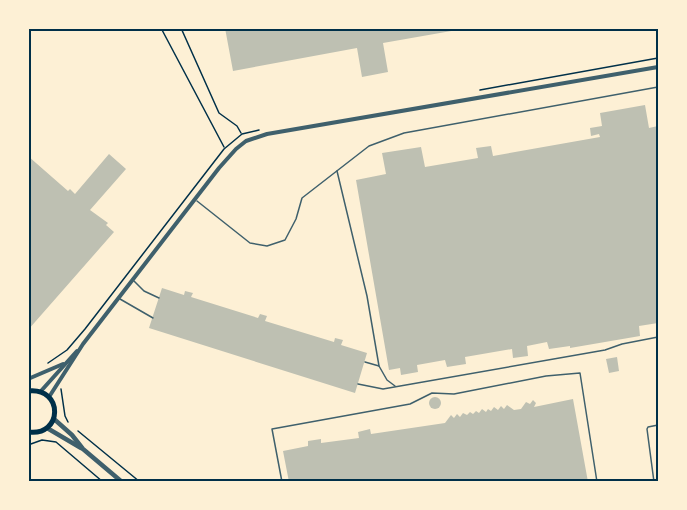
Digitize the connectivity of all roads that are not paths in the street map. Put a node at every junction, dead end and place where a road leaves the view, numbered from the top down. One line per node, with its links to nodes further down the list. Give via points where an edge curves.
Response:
1 (658, 67): 4 (street, via 267,134 246,141 230,155)
2 (658, 87): 3 (lane, via 404,133 369,146)
3 (338, 171): 4 (lane, via 302,198 285,240 267,246 250,243); 13 (lane)
4 (194, 200): 5 (street)
5 (133, 280): 6 (lane); 7 (street)
6 (159, 298)
7 (119, 299): 8 (lane); 10 (street)
8 (153, 318)
9 (658, 337): 16 (lane)
10 (83, 344): 11 (street); 19 (street)
11 (66, 362): 14 (street); 18 (street)
12 (364, 362): 13 (lane)
13 (380, 366): 16 (lane)
14 (28, 379)
15 (358, 384): 16 (lane, via 383,389)
16 (396, 387)
17 (28, 391): 18 (main road)
18 (41, 391): 19 (main road)
19 (49, 397): 20 (main road)
20 (54, 419): 22 (main road); 24 (street)
21 (658, 425): 28 (lane, via 647,429)
22 (47, 428): 23 (main road); 24 (street)
23 (28, 432)
24 (83, 450): 25 (street)
25 (122, 482)
26 (282, 482): 27 (lane, via 272,429 410,404 432,393 454,394 580,373)
27 (597, 482)
28 (654, 482)

